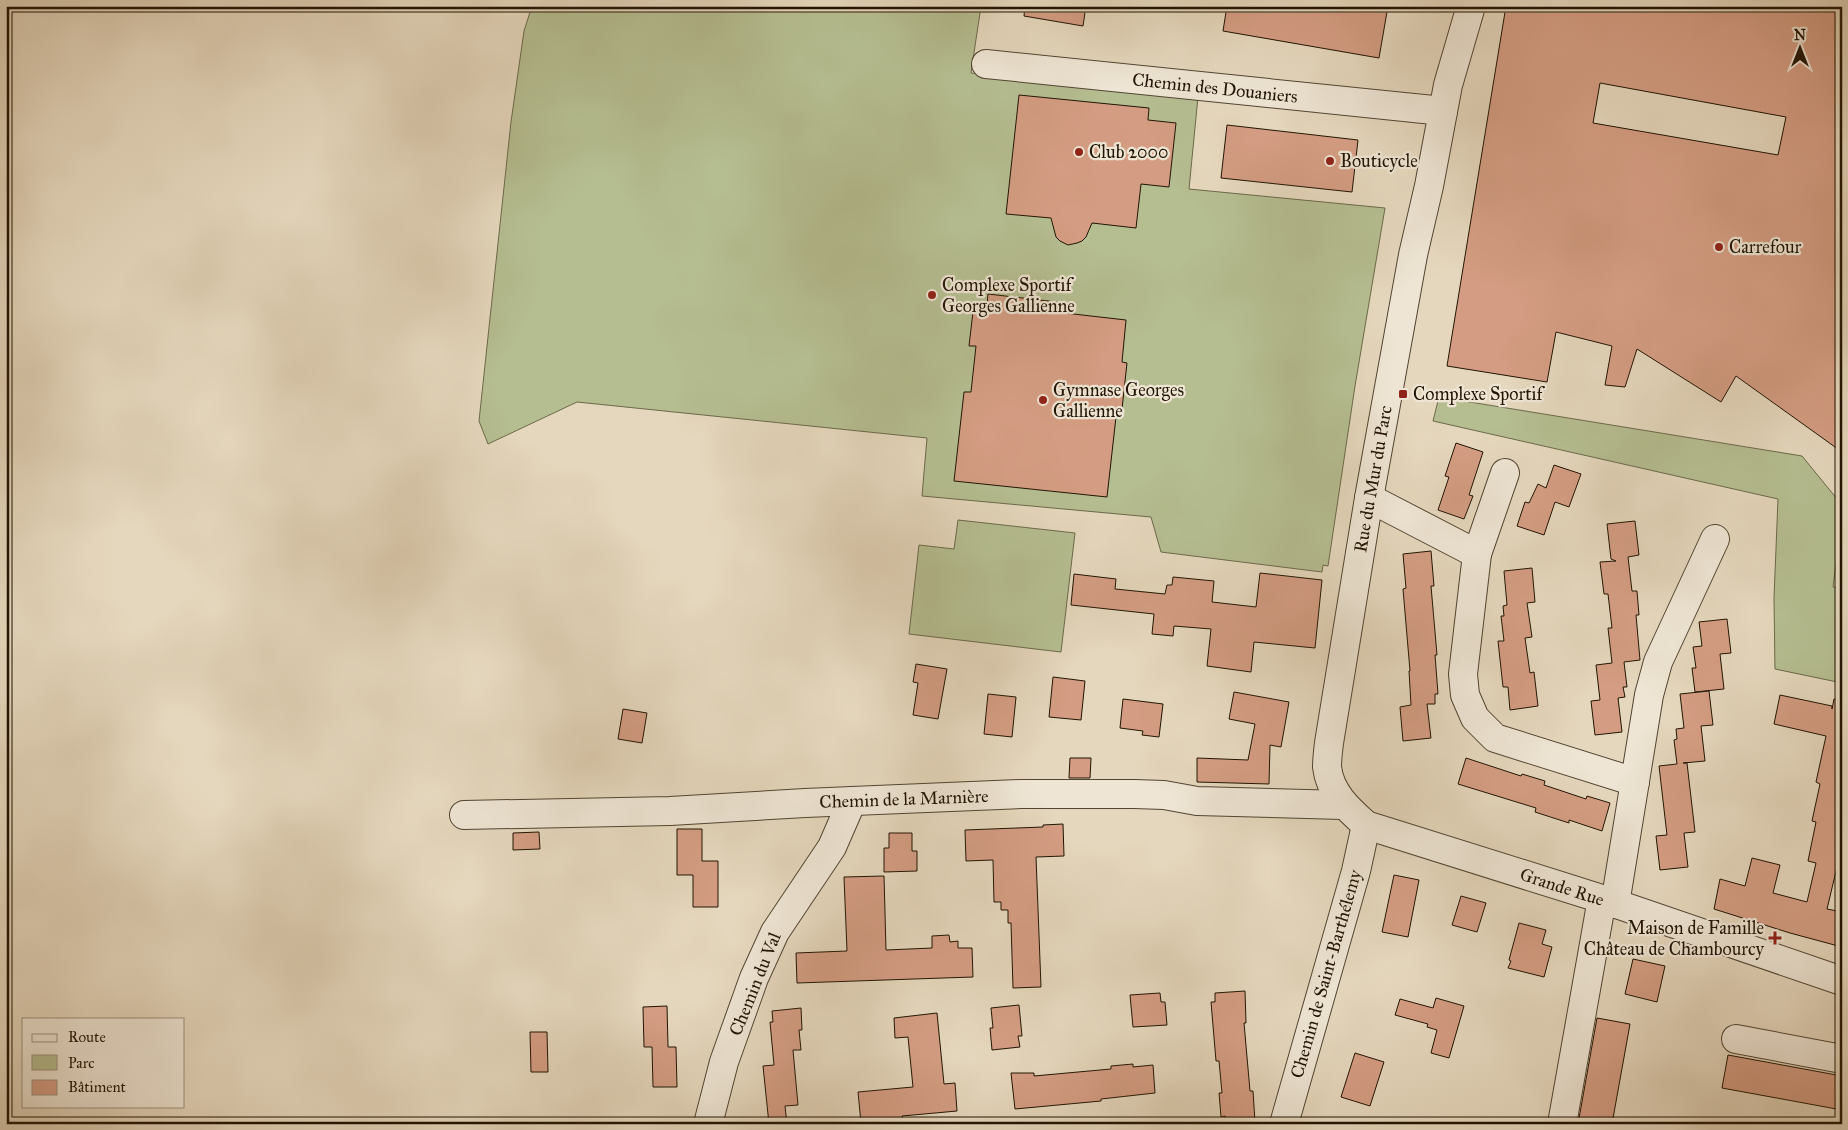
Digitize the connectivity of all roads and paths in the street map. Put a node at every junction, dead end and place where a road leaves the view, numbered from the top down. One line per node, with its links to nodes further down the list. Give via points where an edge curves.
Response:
1 (1471, 6): 3 (street, Rue du Mur du Parc, via 1448,85)
2 (986, 64): 3 (street, Chemin des Douaniers)
3 (1444, 111): 5 (street, Rue du Mur du Parc)
4 (1505, 473): 7 (street)
5 (1369, 498): 7 (street); 10 (street, Rue du Mur du Parc, via 1327,766 1330,781)
6 (1715, 539): 8 (street, via 1658,662 1649,695)
7 (1477, 554): 8 (street, via 1463,674 1465,695 1475,718 1495,738)
8 (1635, 782): 13 (street)
9 (852, 800): 10 (street, Chemin de la Marnière, via 1134,794 1197,801); 11 (street, Chemin de la Marnière, via 670,811); 17 (street, Chemin du Val, via 832,847 775,932 754,978 724,1062)
10 (1343, 805): 12 (street, Grande Rue)
11 (464, 815)
12 (1366, 825): 13 (street, Grande Rue); 18 (street, Chemin de Saint-Barthélemy, via 1356,871)
13 (1609, 902): 14 (street, Grande Rue); 19 (street)
14 (1842, 981)
15 (1736, 1039): 16 (street)
16 (1842, 1060)
17 (708, 1124)
18 (1284, 1124)
19 (1562, 1124)

